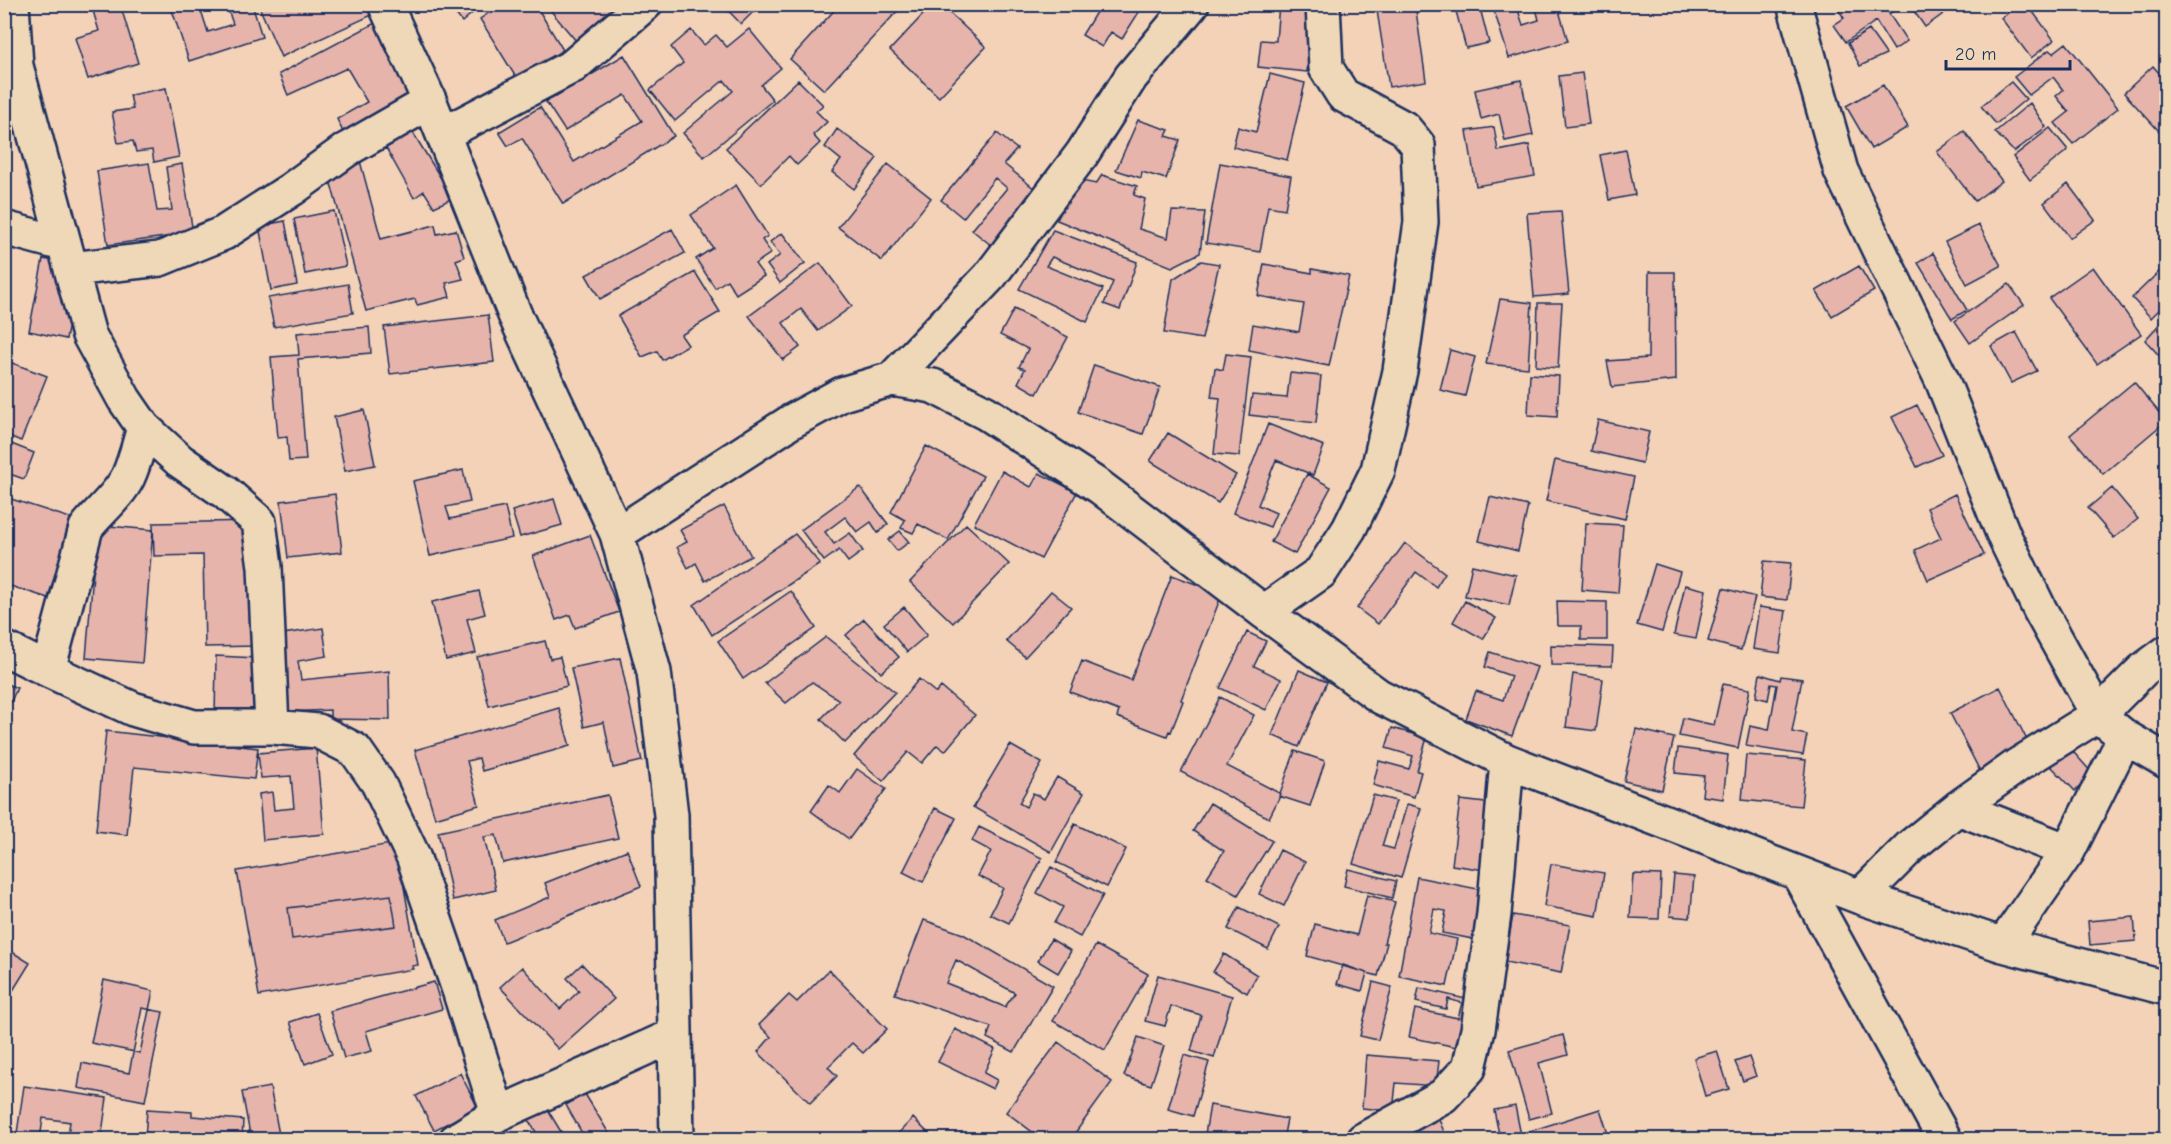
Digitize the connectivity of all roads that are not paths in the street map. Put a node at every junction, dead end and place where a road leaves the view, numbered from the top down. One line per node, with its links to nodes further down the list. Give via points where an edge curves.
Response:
1 (12, 4): 10 (street, via 16,66)
2 (385, 4): 7 (street)
3 (645, 4): 8 (street, via 573,66)
4 (1192, 4): 11 (street, via 1131,77 1082,154 990,276)
5 (1323, 4): 14 (street, via 1326,69 1343,95 1404,128 1418,145 1421,222 1400,371 1378,470 1349,530 1321,572)
6 (1794, 4): 18 (street, via 1841,171 1942,380 2004,536)
7 (430, 102): 8 (street); 10 (street, via 346,150 224,233 160,259)
8 (443, 134): 13 (street, via 515,315)
9 (4, 228): 10 (street)
10 (67, 256): 12 (street, via 89,335)
11 (892, 379): 13 (street, via 842,394 792,421); 14 (street, via 933,386 986,413 1100,487)
12 (144, 428): 17 (street, via 128,477 86,528); 19 (street, via 259,522 266,567)
13 (617, 534): 29 (street, via 654,672 672,815)
14 (1264, 612): 21 (street, via 1379,696)
15 (4, 648): 17 (street)
16 (2166, 653): 18 (street, via 2143,669)
17 (48, 670): 19 (street, via 133,709 194,727)
18 (2097, 715): 20 (street); 23 (street)
19 (272, 727): 30 (street, via 318,731 355,750 378,783 413,856)
20 (2125, 737): 22 (street); 24 (street)
21 (1507, 761): 25 (street); 33 (street, via 1494,914 1469,1068 1443,1096)
22 (2166, 761)
23 (1958, 808): 24 (street); 26 (street, via 1911,846)
24 (2068, 851): 27 (street)
25 (1799, 875): 26 (street); 34 (street)
26 (1860, 897): 27 (street)
27 (2002, 945): 28 (street)
28 (2166, 988)
29 (675, 1035): 30 (street); 32 (street)
30 (498, 1114): 31 (street)
31 (456, 1140)
32 (677, 1140)
33 (1363, 1140)
34 (1945, 1140)

